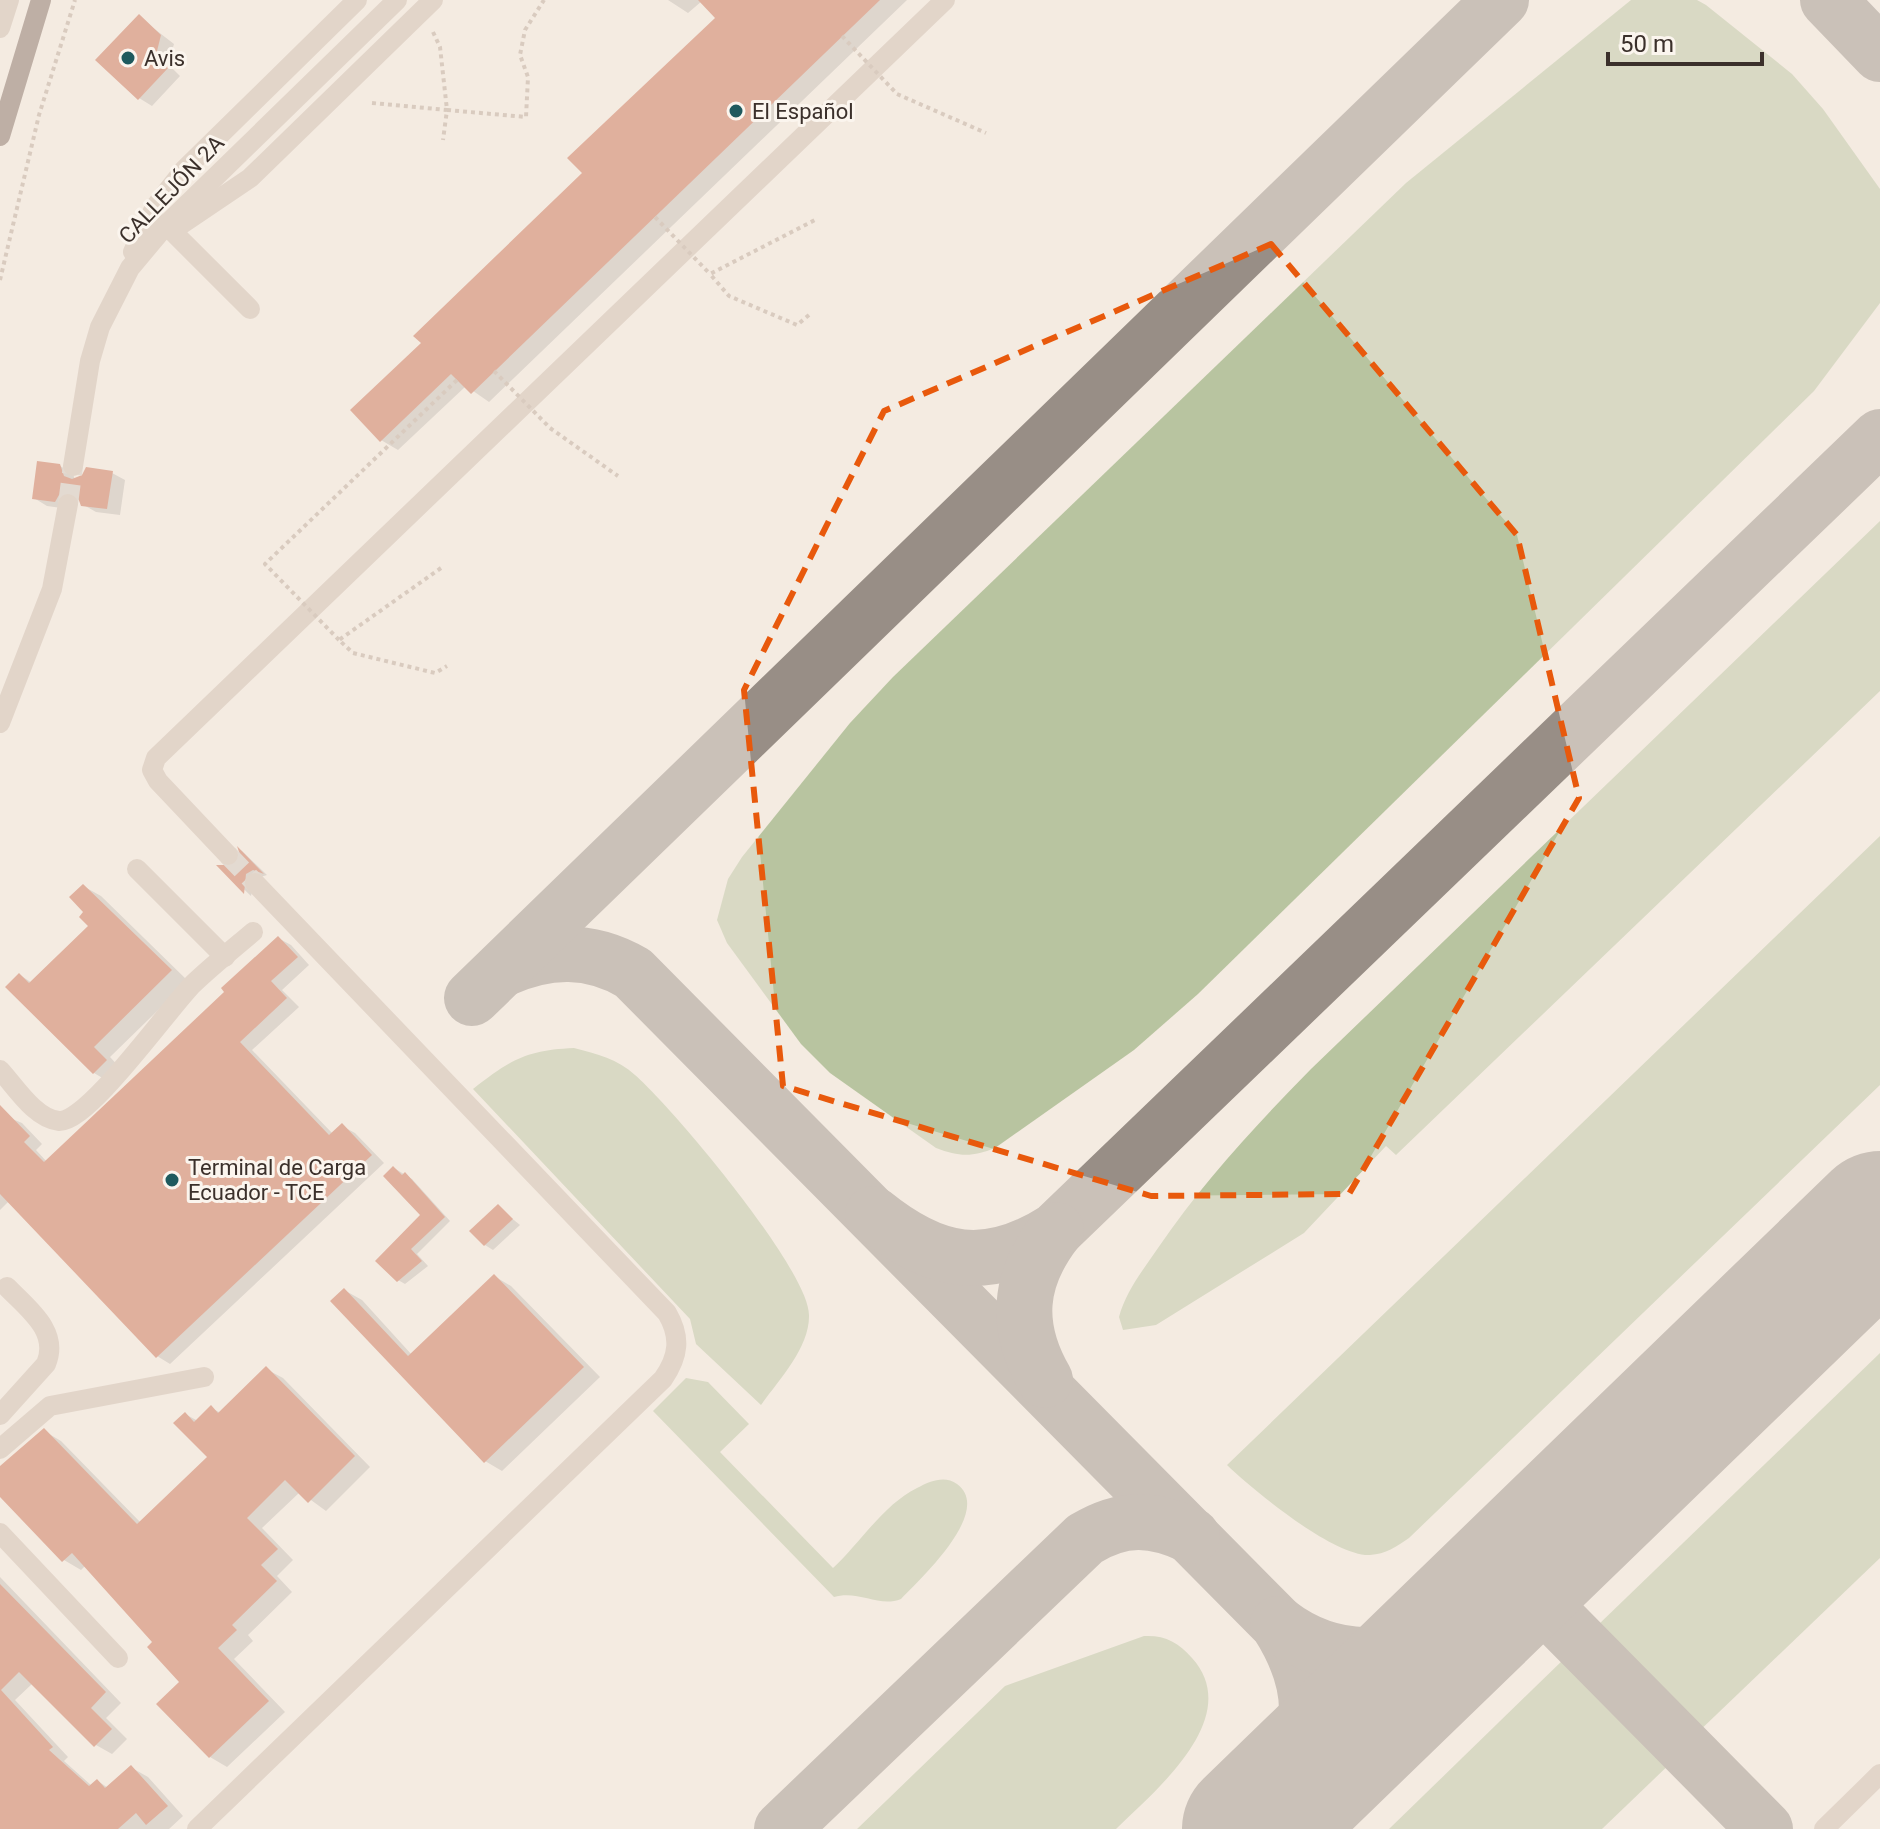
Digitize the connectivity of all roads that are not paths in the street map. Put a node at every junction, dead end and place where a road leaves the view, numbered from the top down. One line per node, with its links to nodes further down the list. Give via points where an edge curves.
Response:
1 (9, 0): 7 (street)
2 (41, 0): 8 (main road)
3 (357, 0): 11 (street, via 177,178 155,207)
4 (397, 0): 10 (street, CALLEJÓN 2A)
5 (433, 0): 9 (street, via 250,178)
6 (945, 0): 16 (street, via 156,758 152,770 158,781)
7 (0, 28)
8 (0, 136)
9 (172, 231): 10 (street); 12 (street)
10 (143, 250): 11 (street, CALLEJÓN 2A)
11 (109, 303): 13 (street, CALLEJÓN 2A, via 90,361)
12 (250, 309)
13 (73, 466)
14 (68, 504): 15 (street, via 52,589)
15 (0, 723)
16 (228, 855)
17 (137, 869): 20 (street)
18 (255, 883): 29 (street, via 667,1313 678,1341 663,1379)
19 (253, 932): 20 (street)
20 (225, 957): 21 (street, via 193,985 74,1118 56,1120 42,1114)
21 (0, 1070)
22 (7, 1287): 24 (street, via 42,1323 50,1354)
23 (204, 1377): 25 (street, via 50,1406)
24 (0, 1415)
25 (0, 1449)
26 (0, 1533): 27 (street)
27 (118, 1658)
28 (1880, 1774): 30 (street)
29 (197, 1829)
30 (1824, 1829)

